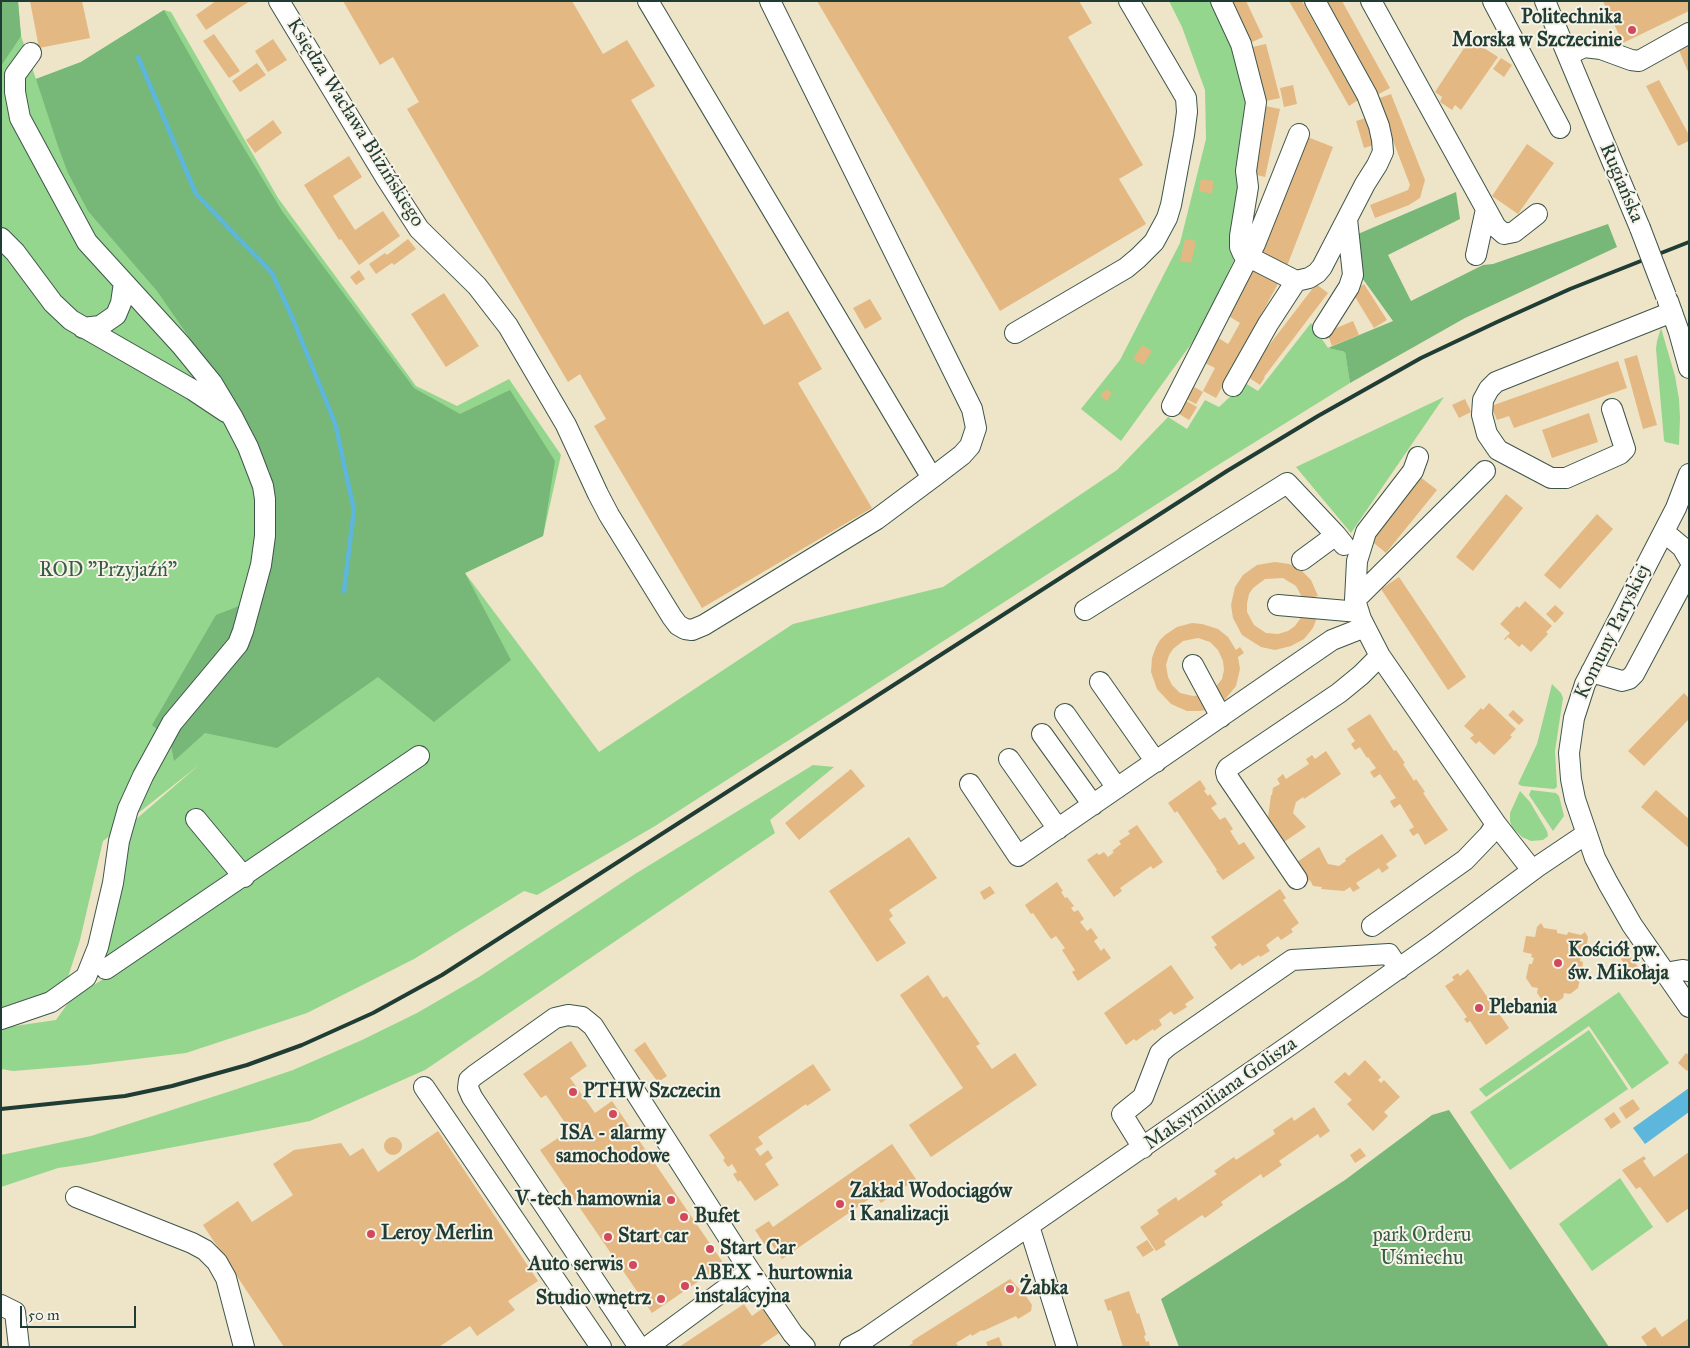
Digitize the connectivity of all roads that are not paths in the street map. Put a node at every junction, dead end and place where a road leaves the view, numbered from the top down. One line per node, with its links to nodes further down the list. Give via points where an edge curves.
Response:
1 (279, 1): 36 (street, Księdza Wacława Blizińskiego, via 419,229 477,286 508,326 566,425 598,494 678,625 692,630 704,626 877,519)
2 (648, 1): 36 (street)
3 (770, 1): 36 (street, via 972,409 976,428 970,446)
4 (1129, 1): 27 (street, via 1186,98 1185,128 1167,218 1154,242 1126,268)
5 (1221, 1): 20 (street, via 1241,44 1256,102 1240,243 1241,251)
6 (1315, 1): 17 (street, via 1367,95 1382,140 1383,152)
7 (1371, 1): 15 (street)
8 (1493, 1): 13 (street)
9 (1545, 1): 12 (street, Rugiańska)
10 (1689, 33): 12 (street, via 1639,61 1584,47)
11 (31, 53): 22 (street, via 15,75 20,118 88,242)
12 (1568, 55): 23 (street, Rugiańska, bridge)
13 (1560, 128)
14 (1299, 134): 20 (street)
15 (1486, 209): 16 (street, via 1504,234 1514,232); 19 (street)
16 (1537, 214)
17 (1347, 220): 21 (street, via 1317,274); 25 (street, via 1353,275)
18 (1, 238): 24 (street, via 53,303)
19 (1476, 255)
20 (1248, 256): 21 (street); 30 (street)
21 (1296, 281): 29 (street)
22 (124, 283): 24 (street, via 116,315 100,326); 32 (street, via 212,383)
23 (1669, 304): 26 (street, Rugiańska); 31 (street, via 1496,382 1483,400 1482,414 1486,434 1498,450 1550,478 1566,478 1625,449)
24 (83, 328): 32 (street, via 193,390)
25 (1323, 328)
26 (1684, 330): 28 (street, Rugiańska)
27 (1015, 333)
28 (1689, 368)
29 (1233, 386)
30 (1172, 406)
31 (1612, 408)
32 (233, 418): 72 (street, via 248,447 265,499 261,565 238,644 172,722 143,776 128,809 98,947 86,977 51,1002)
33 (1418, 457): 41 (street, via 1413,471 1366,532)
34 (1485, 471): 45 (street)
35 (1689, 474): 37 (street, Komuny Paryskiej)
36 (932, 478)
37 (1664, 532): 39 (street); 48 (street, Komuny Paryskiej)
38 (1336, 534): 40 (street); 41 (street); 44 (street, via 1287,483)
39 (1689, 558)
40 (1302, 560)
41 (1357, 560): 45 (street)
42 (1689, 571): 48 (street, via 1634,674 1622,681)
43 (1278, 605): 45 (street)
44 (1085, 610)
45 (1360, 613): 46 (street); 51 (street, via 1332,640)
46 (1380, 656): 60 (street); 65 (street, via 1339,693 1226,772)
47 (1193, 665): 51 (street)
48 (1591, 672): 62 (street, Komuny Paryskiej, via 1576,708 1569,753 1573,790)
49 (1100, 682): 55 (street)
50 (1065, 714): 57 (street)
51 (1221, 717): 55 (street)
52 (1042, 734): 58 (street)
53 (419, 756): 64 (street)
54 (1009, 759): 61 (street)
55 (1156, 762): 57 (street)
56 (970, 784): 61 (street, via 1018,856)
57 (1117, 788): 58 (street)
58 (1093, 805): 61 (street)
59 (196, 819): 64 (street)
60 (1496, 824): 63 (street); 66 (street, via 1465,860)
61 (1058, 829)
62 (1586, 834): 63 (street, Maksymiliana Golisza); 70 (street, Komuny Paryskiej, via 1618,902)
63 (1532, 870): 68 (street, Maksymiliana Golisza)
64 (244, 877): 67 (street)
65 (1297, 879)
66 (1372, 926)
67 (106, 969)
68 (1399, 969): 74 (street, Maksymiliana Golisza); 74 (street, via 1388,954 1292,960 1176,1041 1160,1053 1143,1097 1122,1114)
69 (1689, 971): 70 (street)
70 (1665, 973): 71 (street, Komuny Paryskiej)
71 (1689, 1007)
72 (1, 1019)
73 (424, 1087): 81 (street)
74 (1143, 1148): 76 (street, Maksymiliana Golisza)
75 (76, 1197): 80 (street, via 205,1250 226,1278)
76 (1029, 1226): 85 (street, Maksymiliana Golisza); 86 (street)
77 (750, 1271): 82 (street, via 593,1026 582,1017 568,1015 555,1018 474,1075 468,1088); 83 (street); 84 (street)
78 (1, 1305): 79 (street, via 15,1312)
79 (20, 1347)
80 (244, 1347)
81 (601, 1347)
82 (639, 1347)
83 (647, 1347)
84 (805, 1347)
85 (850, 1347)
86 (1067, 1347)

